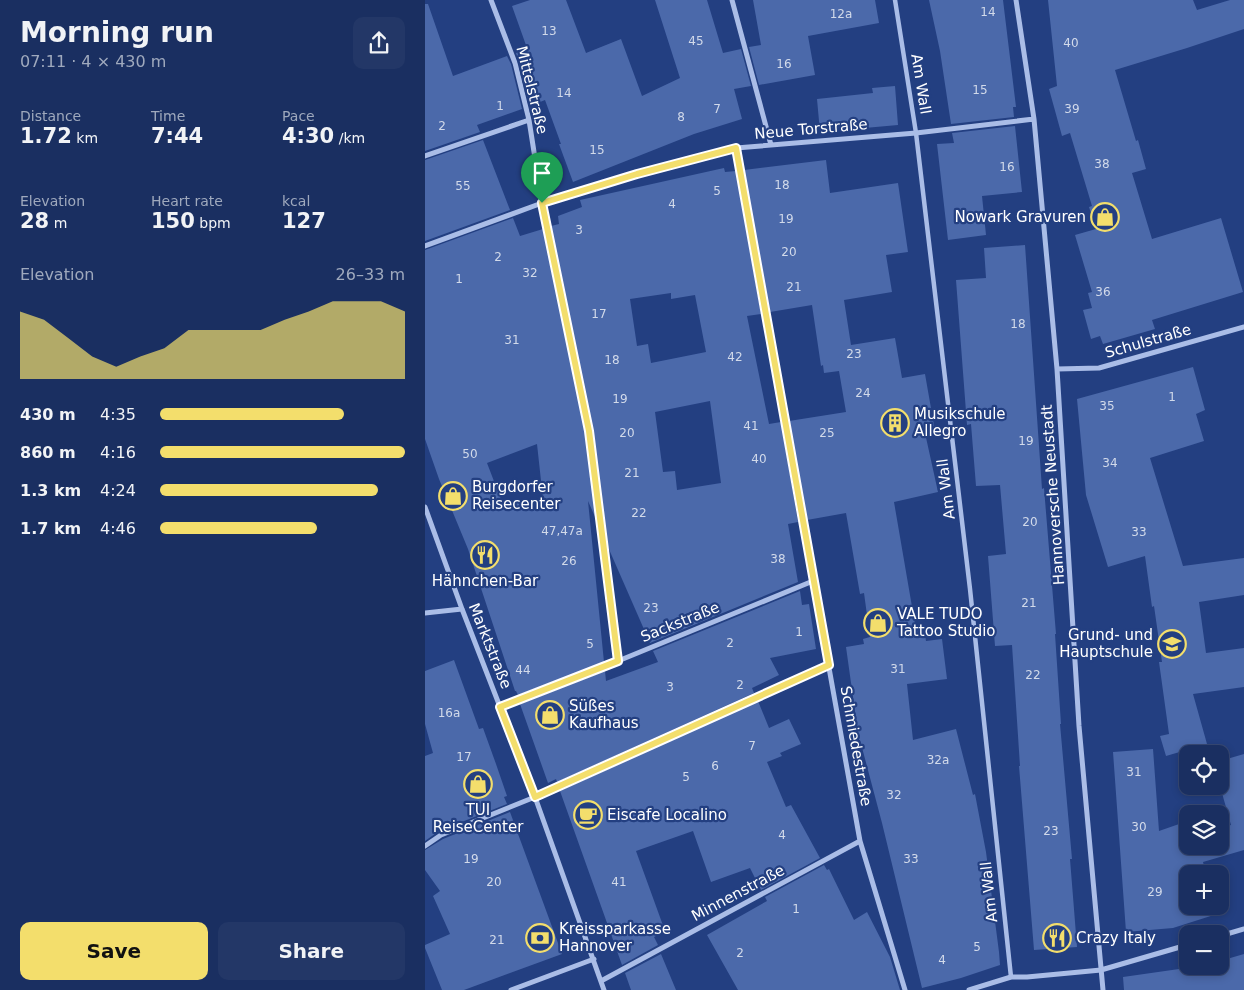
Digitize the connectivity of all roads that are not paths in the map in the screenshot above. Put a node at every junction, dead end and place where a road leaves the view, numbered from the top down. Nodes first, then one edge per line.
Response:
1 (491, 0) edge
2 (732, 0) edge
3 (895, 0) edge
4 (1016, 0) edge
5 (1034, 119) junction
6 (529, 120) junction
7 (916, 133) junction
8 (771, 145) junction
9 (736, 148) junction
10 (425, 156) edge
11 (542, 203) junction
12 (425, 246) edge
13 (1244, 327) edge
14 (1057, 368) junction
15 (425, 507) edge
16 (813, 581) junction
17 (461, 609) junction
18 (425, 613) edge
19 (618, 661) junction
20 (829, 665) junction
21 (500, 707) junction
22 (535, 797) junction
23 (860, 841) junction
24 (425, 846) edge
25 (1244, 929) edge
26 (1229, 933) edge
27 (1179, 947) edge
28 (594, 959) junction
29 (1101, 970) junction
30 (1011, 977) junction
31 (601, 981) junction
32 (511, 990) edge
33 (604, 990) edge
34 (905, 990) edge
35 (969, 990) edge
36 (1103, 990) edge

1 - 6 street, Mittelstraße
2 - 8 street
3 - 7 street, Am Wall
4 - 5 street, Hannoversche Neustadt
5 - 7 street, Neue Torstraße
5 - 14 street, Hannoversche Neustadt
6 - 10 street
6 - 11 street, Mittelstraße
7 - 8 street, Neue Torstraße
7 - 30 street, Am Wall
8 - 9 street, Neue Torstraße
9 - 11 street, Neue Torstraße
9 - 16 street, Schmiedestraße
11 - 12 street, Neue Torstraße
11 - 19 street, Mittelstraße
13 - 14 street, Schulstraße
14 - 29 street, Hannoversche Neustadt
15 - 17 street, Marktstraße
16 - 19 street, Sackstraße
16 - 20 street, Schmiedestraße
17 - 18 street
17 - 21 street, Marktstraße
19 - 21 street, Sackstraße
20 - 22 street
20 - 23 street, Schmiedestraße
21 - 22 street, Marktstraße
22 - 24 street
22 - 28 street, Marktstraße
23 - 31 street, Minnenstraße
23 - 34 street, Schmiedestraße
25 - 26 street
27 - 29 street
28 - 31 street, Marktstraße
28 - 32 street
29 - 30 street
29 - 36 street, Hannoversche Neustadt
30 - 35 street
31 - 33 street, Marktstraße

